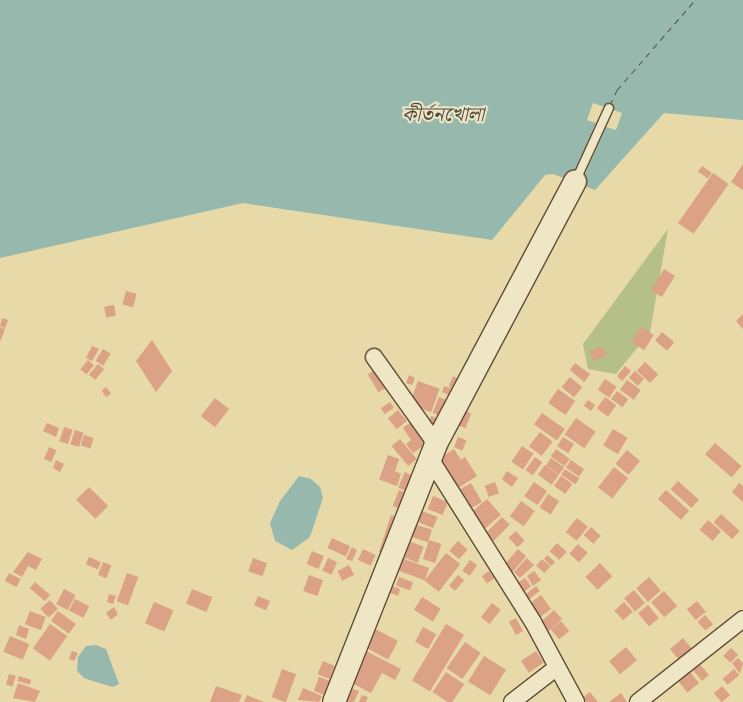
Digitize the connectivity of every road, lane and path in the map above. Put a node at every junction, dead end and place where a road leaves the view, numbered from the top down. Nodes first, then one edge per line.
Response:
1 (609, 108) dead end
2 (575, 181) joint
3 (374, 356) dead end
4 (434, 452) junction
5 (743, 619) edge
6 (556, 668) junction
7 (334, 702) edge
8 (512, 702) edge
9 (576, 702) edge
10 (638, 702) edge

1 - 2 lane
2 - 4 main road
3 - 4 street
4 - 6 street
4 - 7 main road
5 - 10 street
6 - 8 street
6 - 9 street

